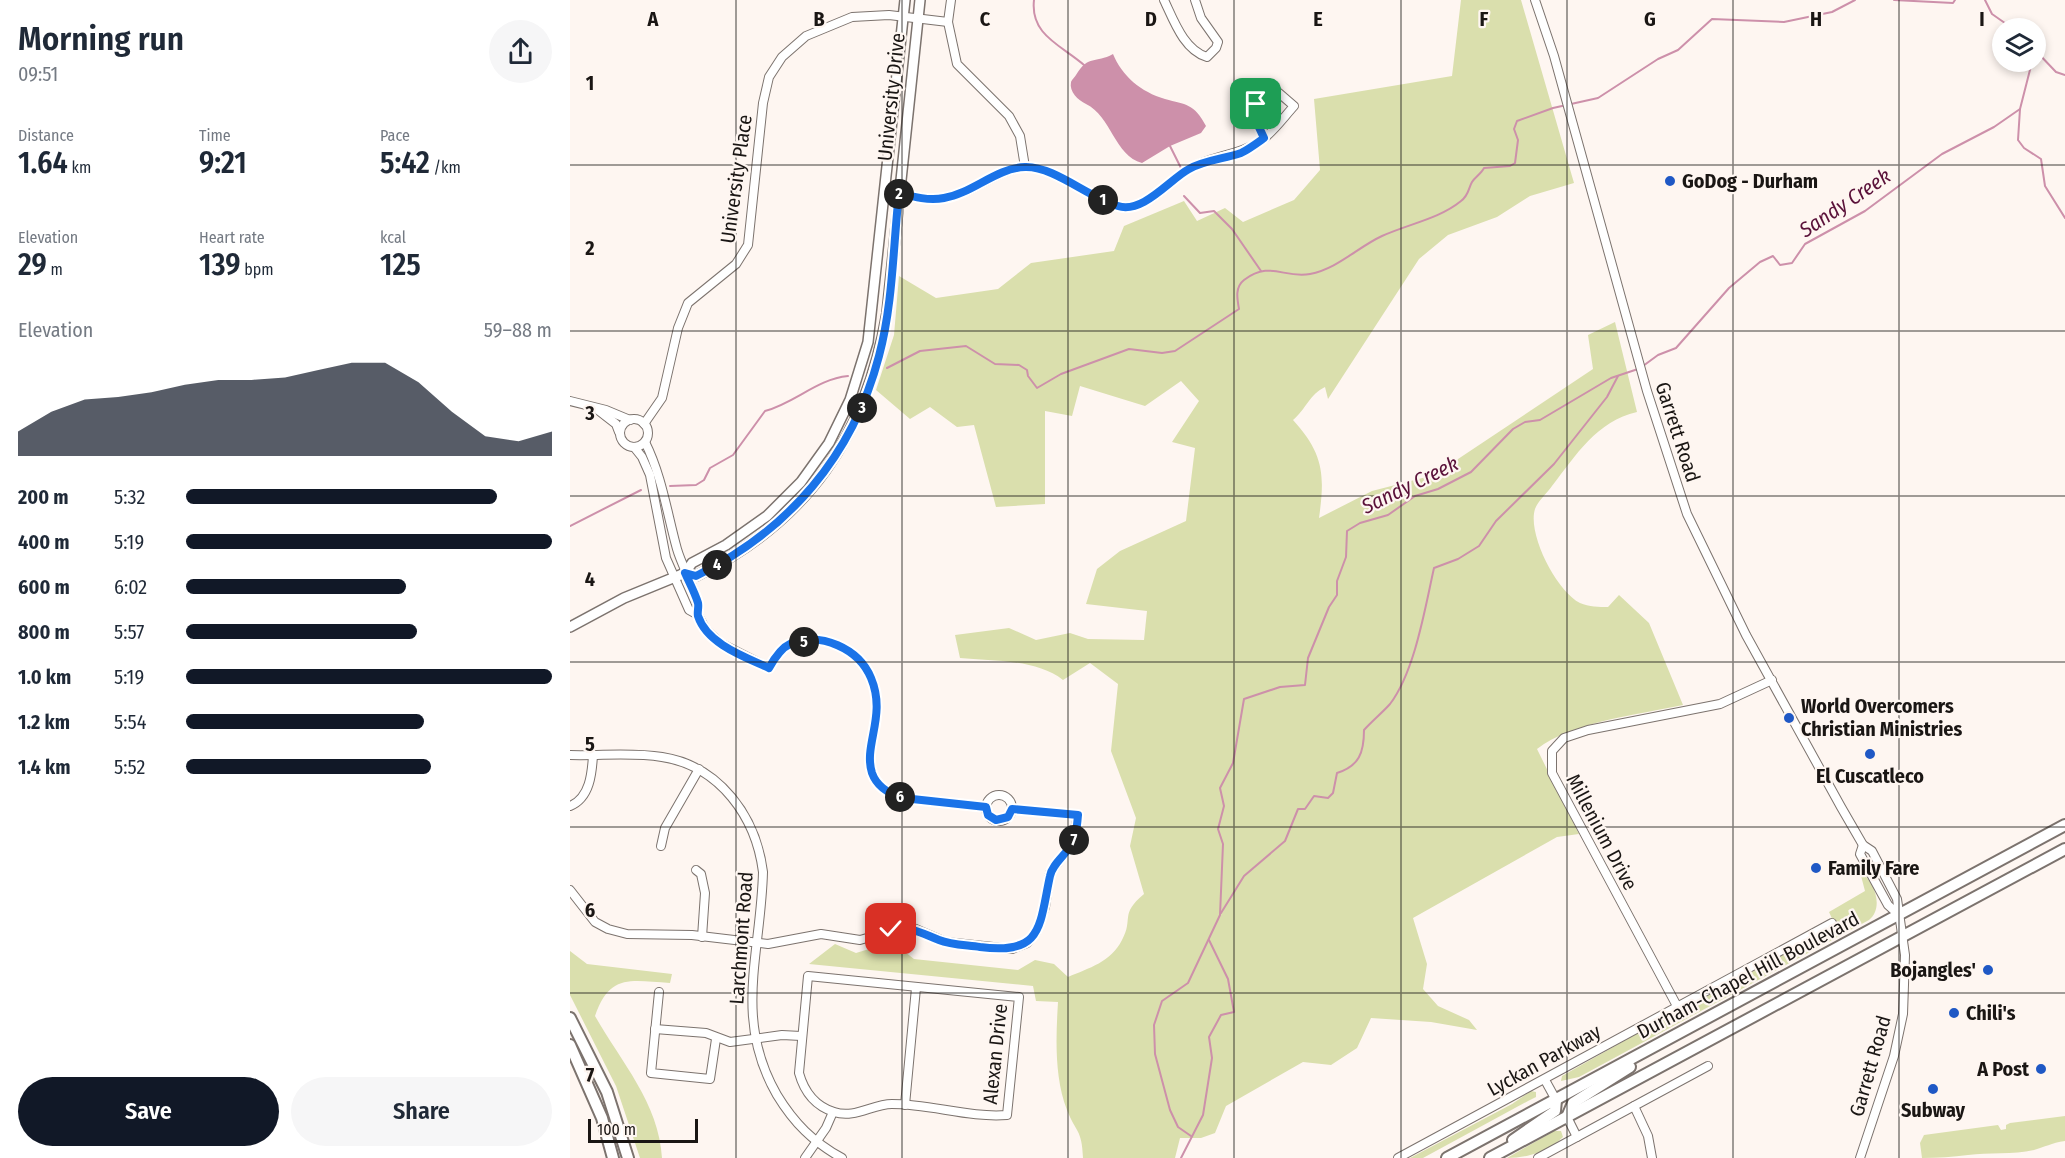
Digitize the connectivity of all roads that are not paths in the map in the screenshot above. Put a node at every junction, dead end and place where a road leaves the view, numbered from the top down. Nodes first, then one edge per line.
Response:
1 (905, 0) edge
2 (920, 0) edge
3 (951, 0) edge
4 (1164, 0) edge
5 (1195, 0) edge
6 (1535, 0) edge
7 (904, 17) junction
8 (918, 18) junction
9 (948, 22) junction
10 (1264, 138) junction
11 (1025, 167) junction
12 (899, 193) junction
13 (570, 401) edge
14 (592, 406) junction
15 (630, 420) junction
16 (644, 424) junction
17 (620, 432) junction
18 (645, 442) junction
19 (634, 447) junction
20 (685, 573) junction
21 (674, 577) junction
22 (698, 615) junction
23 (570, 627) edge
24 (1772, 680) junction
25 (570, 754) edge
26 (592, 755) junction
27 (699, 769) junction
28 (570, 806) edge
29 (986, 807) junction
30 (1012, 809) junction
31 (2065, 825) edge
32 (661, 846) dead end
33 (2065, 849) edge
34 (696, 870) dead end
35 (570, 890) edge
36 (1899, 914) junction
37 (1832, 923) dead end
38 (1903, 936) junction
39 (702, 937) junction
40 (758, 944) junction
41 (916, 988) junction
42 (659, 992) dead end
43 (1677, 1006) junction
44 (570, 1018) edge
45 (655, 1029) junction
46 (1677, 1034) junction
47 (801, 1036) junction
48 (716, 1039) junction
49 (754, 1040) junction
50 (570, 1045) edge
51 (1708, 1066) dead end
52 (1545, 1080) junction
53 (1556, 1100) junction
54 (905, 1105) junction
55 (1634, 1106) junction
56 (833, 1112) junction
57 (1567, 1117) junction
58 (1576, 1137) junction
59 (816, 1142) junction
60 (1861, 1157) edge
61 (613, 1158) edge
62 (628, 1158) edge
63 (805, 1158) edge
64 (842, 1158) edge
65 (1398, 1158) edge
66 (1447, 1158) edge
67 (1489, 1158) edge
68 (1538, 1158) edge
69 (1652, 1158) edge

1 - 7 main road, University Drive
2 - 8 main road, University Drive
3 - 9 street
4 - 5 street
6 - 24 street, Garrett Road
7 - 8 street, University Place
7 - 16 street, University Place
7 - 20 main road, University Drive
8 - 9 street, University Place
8 - 12 main road, University Drive
9 - 11 street
10 - 10 street
10 - 11 street
11 - 12 street
12 - 20 main road, University Drive
13 - 14 street
14 - 15 street
14 - 17 street
15 - 16 street
15 - 17 street
16 - 18 street
17 - 19 street
18 - 19 street
18 - 20 street
19 - 21 street
20 - 21 main road, University Drive
20 - 22 street
21 - 22 street
21 - 23 main road, University Drive
22 - 29 street
24 - 36 street, Garrett Road
24 - 43 street, Millenium Drive
25 - 26 street, Larchmont Road
26 - 27 street, Larchmont Road
26 - 28 street
27 - 32 street
27 - 40 street, Larchmont Road
29 - 30 street
29 - 30 street
30 - 40 street
31 - 36 highway, Durham-Chapel Hill Boulevard
33 - 38 highway, Durham-Chapel Hill Boulevard
34 - 39 street
35 - 39 street
36 - 38 street, Garrett Road
36 - 46 highway, Durham-Chapel Hill Boulevard
37 - 43 street, Lyckan Parkway
38 - 57 highway, Durham-Chapel Hill Boulevard
38 - 60 street, Garrett Road
39 - 40 street
40 - 49 street, Larchmont Road
41 - 47 street, Alexan Drive
41 - 54 street
41 - 54 street, Alexan Drive
42 - 45 street
43 - 52 street, Lyckan Parkway
44 - 62 highway
45 - 48 street
45 - 48 street
46 - 53 highway, Durham-Chapel Hill Boulevard
46 - 57 highway
47 - 49 street
47 - 56 street, Alexan Drive
48 - 49 street
49 - 59 street, Larchmont Road
50 - 61 highway
51 - 55 street
52 - 53 street
52 - 65 street, Lyckan Parkway
53 - 66 highway, Durham-Chapel Hill Boulevard
53 - 67 highway
54 - 56 street, Alexan Drive
55 - 58 street
55 - 69 street
56 - 59 street
57 - 58 street
57 - 67 highway, Durham-Chapel Hill Boulevard
58 - 68 street
59 - 63 street
59 - 64 street, Larchmont Road

